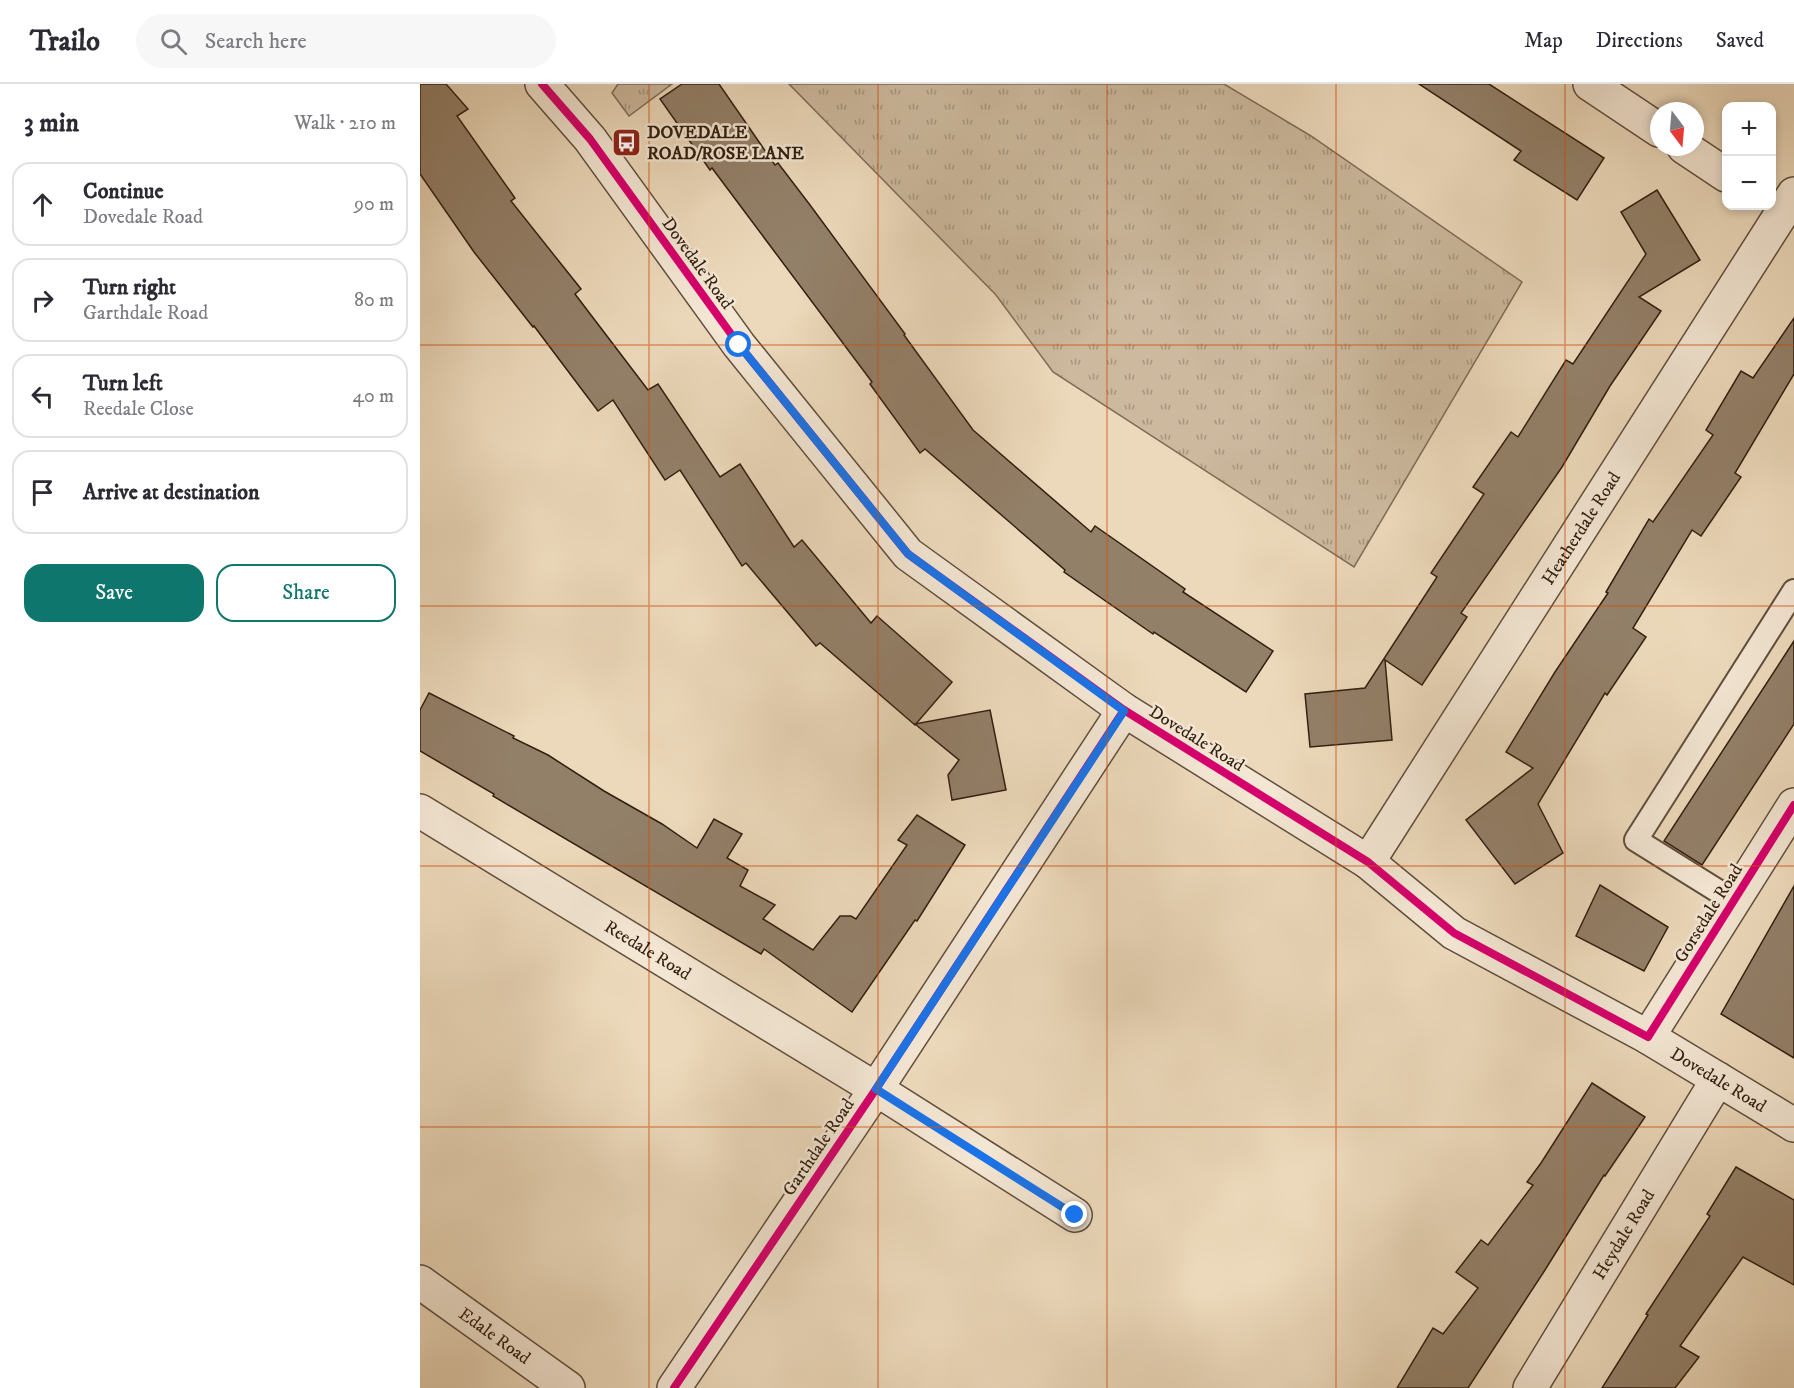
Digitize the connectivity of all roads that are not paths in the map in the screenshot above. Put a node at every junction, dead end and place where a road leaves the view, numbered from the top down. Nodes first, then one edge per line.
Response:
1 (542, 84) edge
2 (1590, 84) edge
3 (1650, 124) edge
4 (1698, 156) edge
5 (1722, 172) edge
6 (1783, 204) edge
7 (1794, 591) edge
8 (1124, 711) junction
9 (1794, 805) edge
10 (420, 811) edge
11 (1368, 862) junction
12 (1734, 901) junction
13 (1648, 1037) junction
14 (1718, 1080) junction
15 (876, 1089) junction
16 (1794, 1125) edge
17 (1075, 1215) dead end
18 (420, 1282) edge
19 (568, 1388) edge
20 (674, 1388) edge
21 (1530, 1388) edge

1 - 8 street, Dovedale Road
2 - 3 street
4 - 5 street
6 - 11 street, Heatherdale Road
7 - 12 lane
8 - 11 street, Dovedale Road
8 - 15 street, Garthdale Road
9 - 12 street, Gorsedale Road
10 - 15 street, Reedale Road
11 - 13 street, Dovedale Road
12 - 13 street, Gorsedale Road
13 - 14 street, Dovedale Road
14 - 16 street, Dovedale Road
14 - 21 street, Heydale Road
15 - 17 street, Reedale Road
15 - 20 street, Garthdale Road
18 - 19 street, Edale Road

